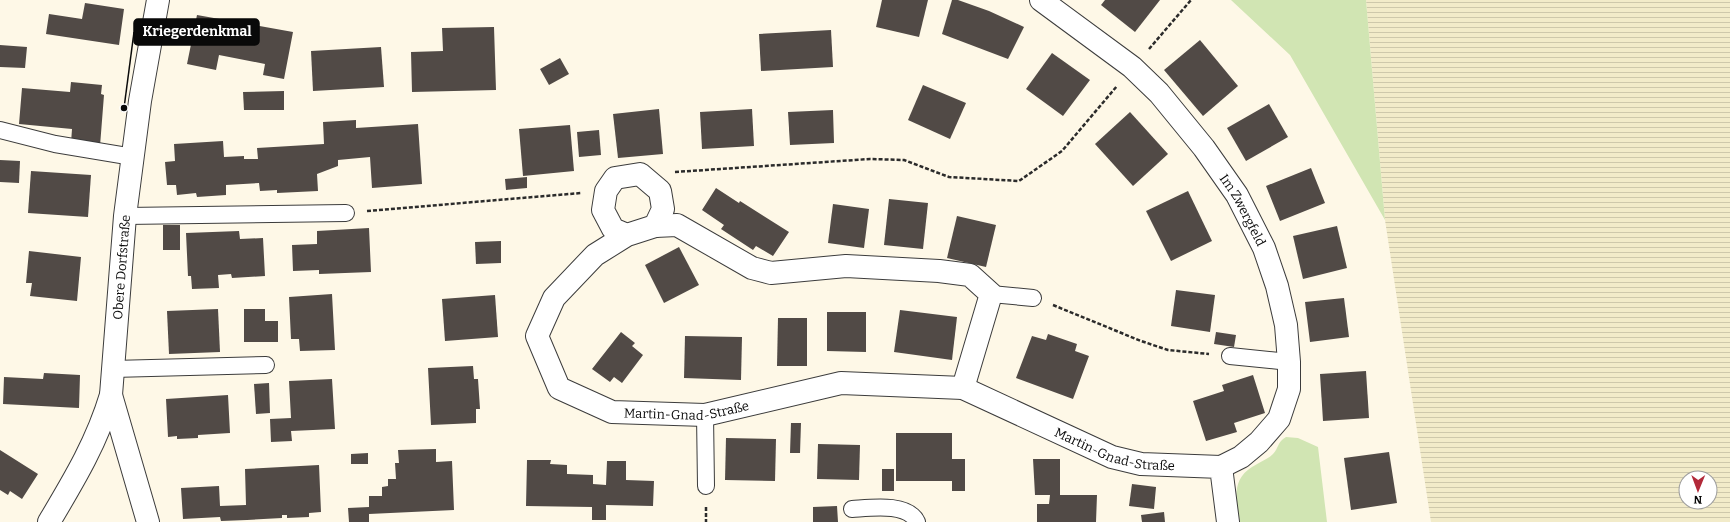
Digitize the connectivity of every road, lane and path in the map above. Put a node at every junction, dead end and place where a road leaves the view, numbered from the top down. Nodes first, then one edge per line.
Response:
1 (158, 0) edge
2 (1041, 0) edge
3 (1191, 0) edge
4 (1132, 67) junction
5 (0, 130) edge
6 (133, 157) junction
7 (640, 174) junction
8 (606, 191) junction
9 (346, 213) joint
10 (126, 216) junction
11 (655, 226) junction
12 (627, 235) junction
13 (991, 294) junction
14 (1033, 298) joint
15 (1230, 356) joint
16 (1289, 362) junction
17 (266, 365) dead end
18 (113, 369) junction
19 (963, 388) junction
20 (111, 395) junction
21 (704, 415) junction
22 (1221, 467) junction
23 (706, 486) dead end
24 (852, 509) dead end
25 (49, 522) edge
26 (148, 522) edge
27 (917, 522) edge
28 (1228, 522) edge

1 - 6 street, Obere Dorfstraße
2 - 4 street, Im Zwergfeld
3 - 4 path
4 - 7 path
4 - 16 street, Im Zwergfeld
5 - 6 lane
6 - 10 street, Obere Dorfstraße
7 - 8 street
7 - 11 street
8 - 9 path
8 - 12 street
9 - 10 lane
10 - 18 street, Obere Dorfstraße
11 - 12 street, Martin-Gnad-Straße
11 - 13 street, Martin-Gnad-Straße
12 - 21 street, Martin-Gnad-Straße
13 - 14 lane
13 - 19 street
14 - 15 path
15 - 16 lane
16 - 22 street, Im Zwergfeld
17 - 18 lane
18 - 20 street, Obere Dorfstraße
19 - 21 street, Martin-Gnad-Straße
19 - 22 street, Martin-Gnad-Straße
20 - 25 street, Obere Dorfstraße
20 - 26 street
21 - 23 lane
22 - 28 street
24 - 27 lane

